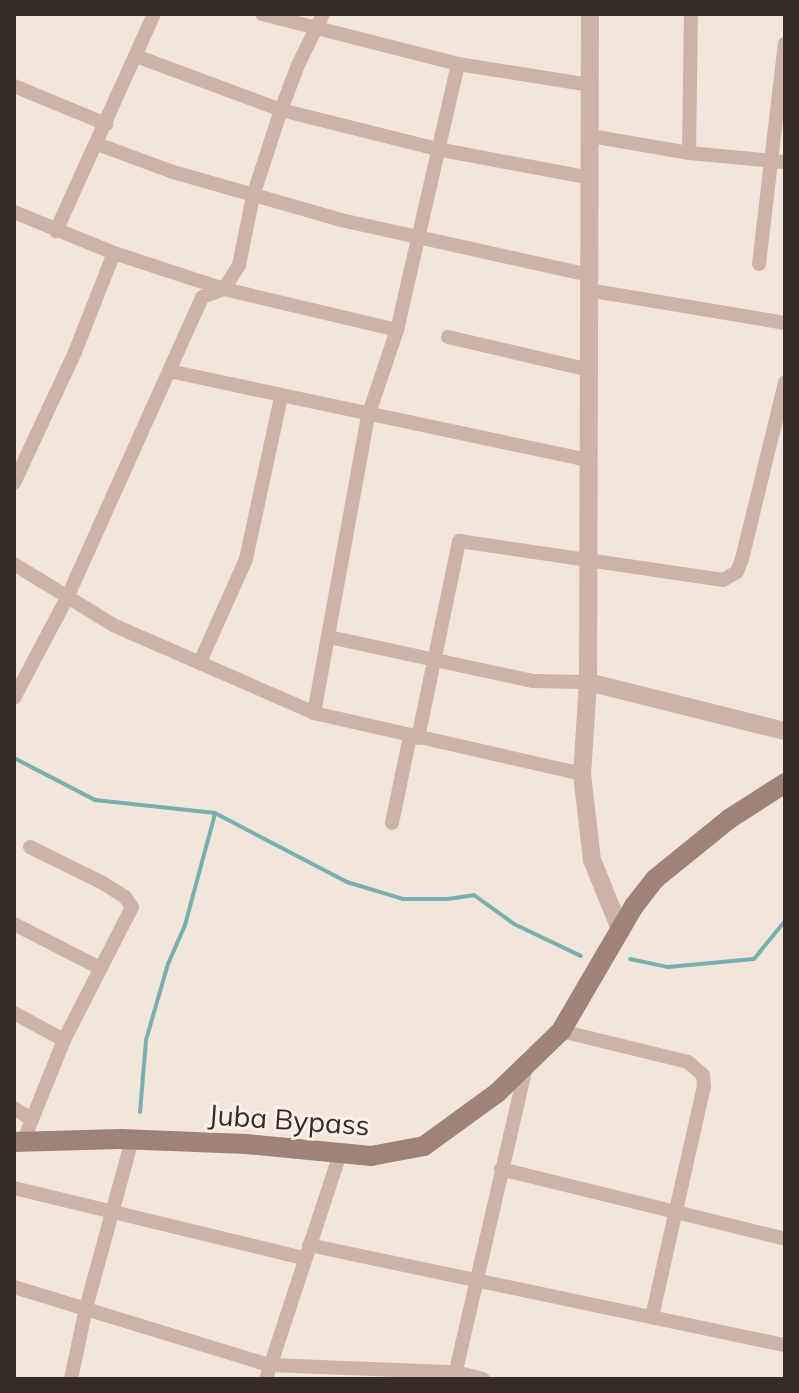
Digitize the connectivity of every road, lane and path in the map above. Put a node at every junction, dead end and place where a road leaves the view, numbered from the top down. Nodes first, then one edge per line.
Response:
1 (262, 14) edge
2 (323, 14) edge
3 (590, 14) edge
4 (691, 14) edge
5 (150, 15) edge
6 (317, 30) junction
7 (785, 44) edge
8 (136, 56) junction
9 (458, 64) junction
10 (590, 85) junction
11 (14, 86) edge
12 (281, 110) junction
13 (106, 124) junction
14 (591, 136) junction
15 (97, 144) junction
16 (437, 149) junction
17 (689, 153) junction
18 (779, 162) edge
19 (590, 178) junction
20 (253, 196) junction
21 (14, 212) edge
22 (56, 231) junction
23 (416, 239) junction
24 (114, 253) junction
25 (759, 264) dead end
26 (589, 283) junction
27 (219, 287) junction
28 (785, 323) edge
29 (397, 330) junction
30 (448, 337) dead end
31 (590, 370) junction
32 (169, 371) junction
33 (785, 382) edge
34 (281, 397) junction
35 (368, 416) junction
36 (589, 460) junction
37 (14, 483) edge
38 (587, 563) junction
39 (14, 564) edge
40 (67, 598) junction
41 (329, 637) junction
42 (435, 659) junction
43 (200, 662) junction
44 (588, 682) junction
45 (14, 698) edge
46 (314, 713) junction
47 (785, 731) edge
48 (414, 737) junction
49 (582, 774) junction
50 (785, 783) edge
51 (392, 823) dead end
52 (30, 847) dead end
53 (14, 924) edge
54 (620, 929) junction
55 (100, 968) junction
56 (14, 1013) edge
57 (561, 1031) junction
58 (64, 1040) junction
59 (528, 1061) junction
60 (14, 1108) edge
61 (31, 1119) junction
62 (132, 1140) junction
63 (19, 1142) edge
64 (340, 1154) junction
65 (501, 1169) junction
66 (14, 1188) edge
67 (112, 1211) junction
68 (673, 1211) junction
69 (785, 1239) edge
70 (307, 1251) junction
71 (478, 1281) junction
72 (14, 1287) edge
73 (86, 1308) junction
74 (652, 1317) junction
75 (785, 1345) edge
76 (268, 1372) edge
77 (454, 1376) edge
78 (71, 1379) edge
79 (483, 1379) edge

1 - 6 street
2 - 6 street
3 - 10 street
4 - 17 street
5 - 8 street
6 - 9 street
6 - 12 street
7 - 18 street
8 - 12 street
8 - 13 street
9 - 10 street
9 - 16 street
10 - 14 street
11 - 13 street
12 - 16 street
12 - 20 street
13 - 15 street
14 - 17 street
14 - 19 street
15 - 20 street
15 - 22 street
16 - 19 street
16 - 23 street
17 - 18 street
18 - 25 street
19 - 26 street
20 - 23 street
20 - 27 street
21 - 22 street
22 - 24 street
23 - 26 street
23 - 29 street
24 - 27 street
24 - 37 street
26 - 28 street
26 - 31 street
27 - 29 street
27 - 32 street
27 - 40 street
29 - 35 street
30 - 31 street
31 - 36 street
32 - 34 street
32 - 40 street
33 - 38 street
34 - 35 street
34 - 43 street
35 - 36 street
35 - 41 street
36 - 38 street
38 - 42 street
38 - 44 street
39 - 40 street
40 - 43 street
40 - 45 street
41 - 42 street
41 - 46 street
42 - 44 street
42 - 48 street
43 - 46 street
44 - 47 street
44 - 49 street
46 - 48 street
48 - 49 street
48 - 51 street
49 - 54 street
50 - 54 main road, Juba Bypass
52 - 55 street
53 - 55 street
54 - 57 main road, Juba Bypass
55 - 58 street
56 - 58 street
57 - 59 main road, Juba Bypass
57 - 68 street
58 - 61 street
59 - 64 main road, Juba Bypass
59 - 65 street
60 - 61 street
61 - 63 street
62 - 63 main road, Juba Bypass
62 - 64 main road, Juba Bypass
62 - 67 street
64 - 70 street
65 - 68 street
65 - 71 street
66 - 67 street
67 - 70 street
67 - 73 street
68 - 69 street
68 - 74 street
70 - 71 street
70 - 76 street
71 - 74 street
71 - 77 street
72 - 73 street
73 - 76 street
73 - 78 street
74 - 75 street
76 - 77 street
77 - 79 street

